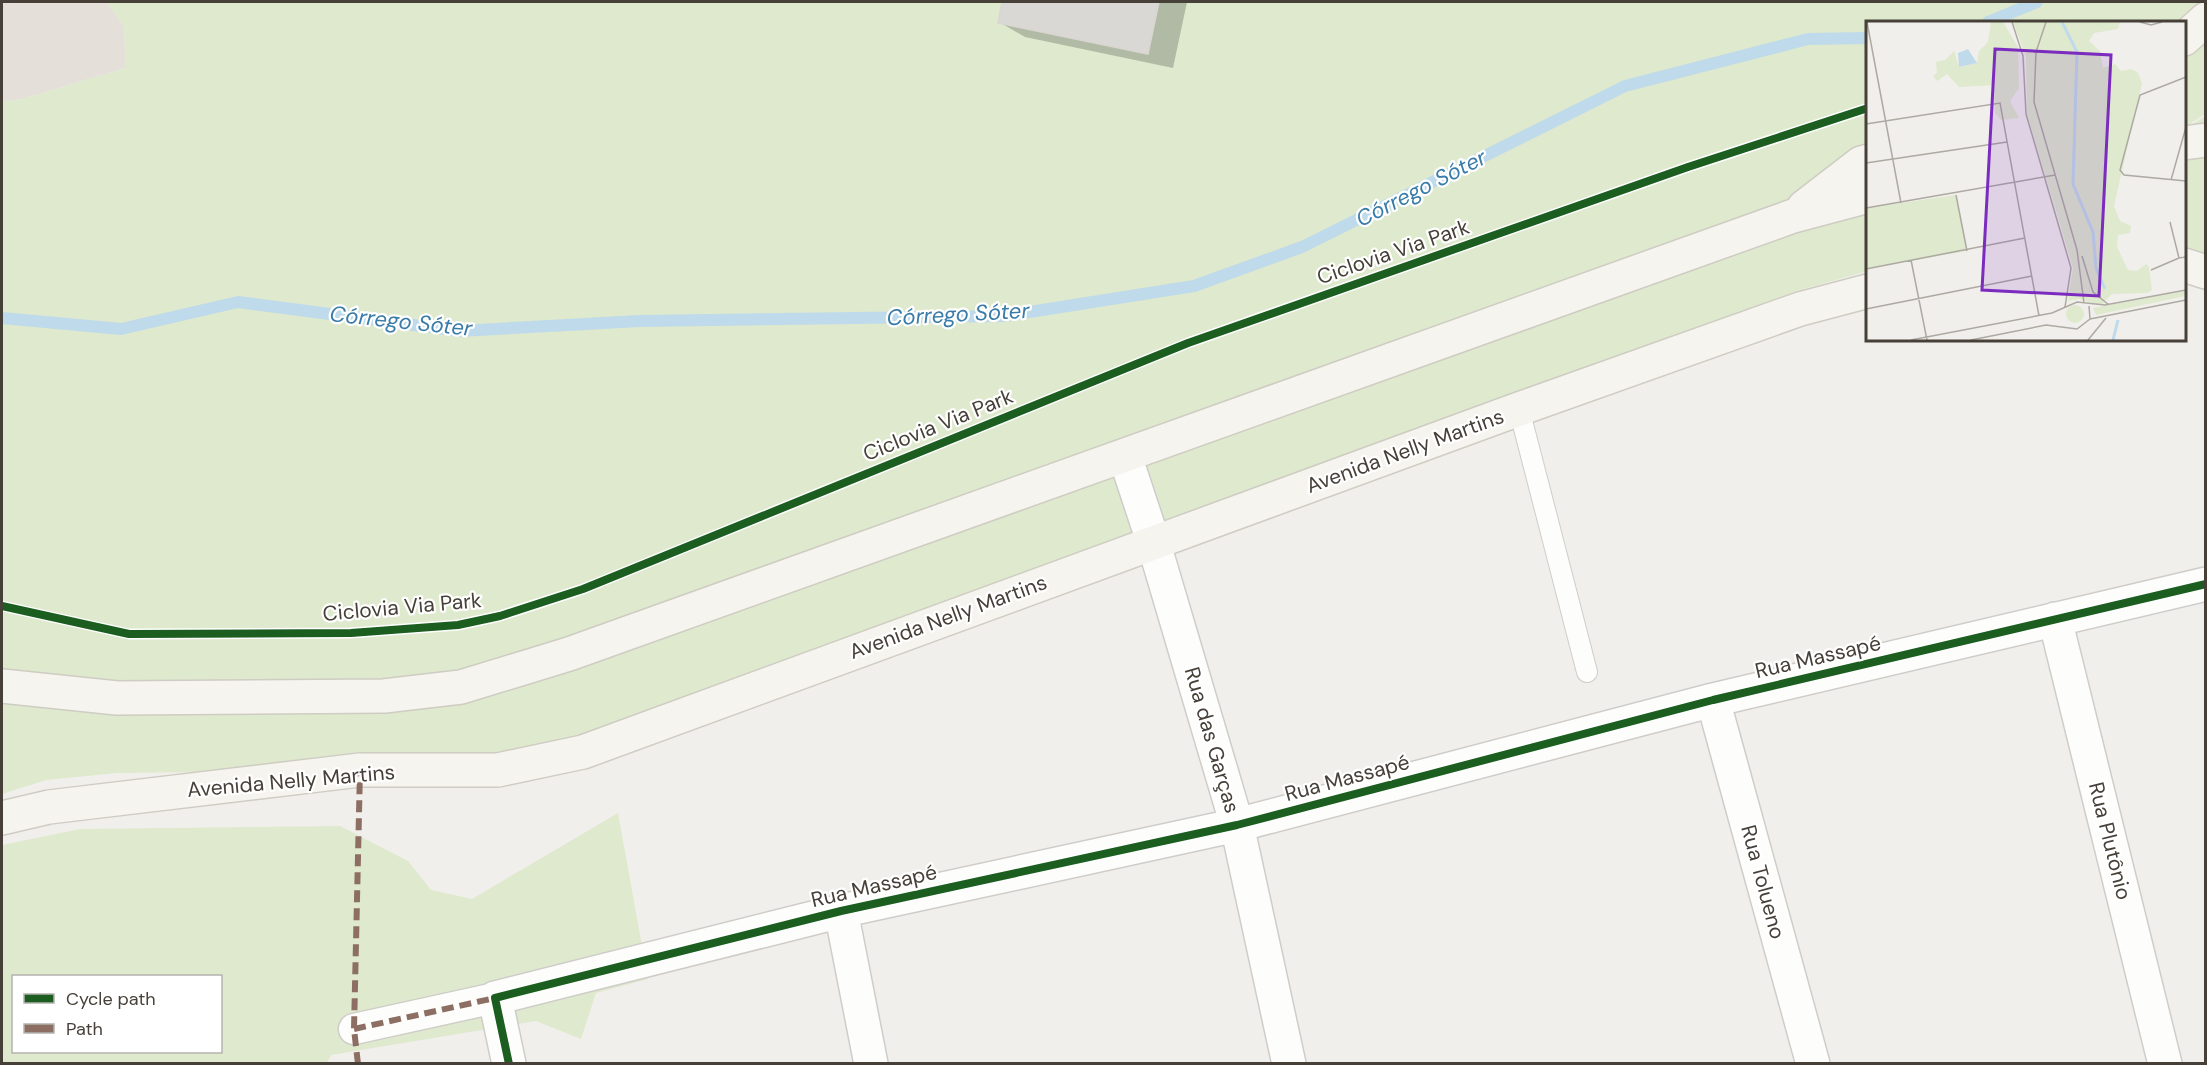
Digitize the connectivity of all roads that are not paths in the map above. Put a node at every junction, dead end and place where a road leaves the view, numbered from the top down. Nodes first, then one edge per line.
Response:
1 (2205, 20) edge
2 (2186, 37) edge
3 (2205, 140) edge
4 (2186, 142) edge
5 (1866, 162) edge
6 (1866, 197) edge
7 (1793, 216) junction
8 (2186, 266) edge
9 (2205, 272) edge
10 (1866, 292) edge
11 (1519, 410) junction
12 (1125, 456) junction
13 (1153, 541) junction
14 (2205, 584) edge
15 (2055, 619) junction
16 (1587, 672) dead end
17 (2, 686) edge
18 (1713, 700) junction
19 (2, 818) edge
20 (1237, 825) junction
21 (841, 911) junction
22 (495, 998) junction
23 (354, 1029) dead end
24 (508, 1064) edge
25 (871, 1064) edge
26 (1289, 1064) edge
27 (1813, 1064) edge
28 (2165, 1064) edge

1 - 2 main road
3 - 4 main road
5 - 7 main road
6 - 7 main road
7 - 12 main road
8 - 9 main road
10 - 11 main road, Avenida Nelly Martins
11 - 13 main road, Avenida Nelly Martins
11 - 16 lane
12 - 13 street, Rua das Garças
12 - 17 main road
13 - 19 main road, Avenida Nelly Martins
13 - 20 street, Rua das Garças
14 - 15 street, Rua Massapé
15 - 18 street, Rua Massapé
15 - 28 street, Rua Plutônio
18 - 20 street, Rua Massapé
18 - 27 street, Rua Tolueno
20 - 21 street, Rua Massapé
20 - 26 street, Rua das Garças
21 - 22 street, Rua Massapé
21 - 25 street
22 - 23 street
22 - 24 street

